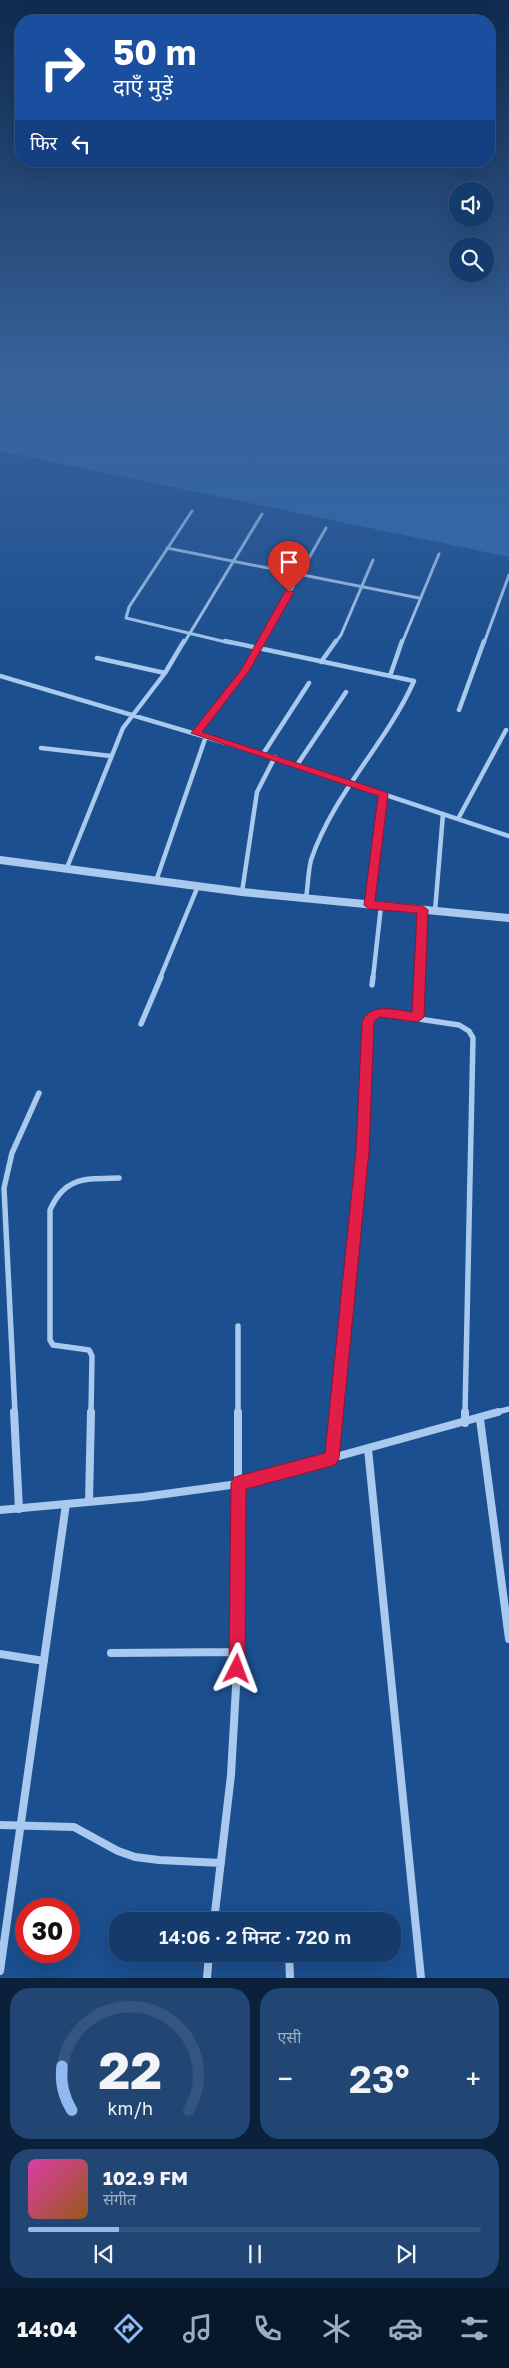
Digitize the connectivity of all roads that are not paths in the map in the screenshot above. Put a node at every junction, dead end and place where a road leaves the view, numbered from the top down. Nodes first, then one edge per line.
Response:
1 (192, 511) dead end
2 (262, 514) dead end
3 (326, 528) dead end
4 (168, 548) junction
5 (439, 554) dead end
6 (373, 560) dead end
7 (234, 561) junction
8 (300, 574) junction
9 (509, 575) edge
10 (362, 586) junction
11 (419, 598) junction
12 (190, 634) junction
13 (258, 649) junction
14 (97, 658) dead end
15 (321, 662) junction
16 (165, 674) junction
17 (0, 676) edge
18 (390, 676) junction
19 (309, 682) dead end
20 (346, 692) dead end
21 (459, 710) dead end
22 (132, 715) junction
23 (506, 730) dead end
24 (196, 733) junction
25 (206, 736) junction
26 (41, 748) dead end
27 (263, 754) junction
28 (111, 756) junction
29 (275, 758) junction
30 (297, 765) junction
31 (352, 785) junction
32 (383, 794) junction
33 (442, 814) junction
34 (458, 819) junction
35 (509, 836) edge
36 (0, 860) edge
37 (66, 870) junction
38 (156, 881) junction
39 (198, 886) junction
40 (242, 892) junction
41 (306, 898) junction
42 (369, 905) junction
43 (381, 906) junction
44 (423, 910) junction
45 (435, 911) junction
46 (509, 918) edge
47 (372, 985) dead end
48 (418, 1017) junction
49 (142, 1024) dead end
50 (39, 1092) dead end
51 (119, 1178) dead end
52 (238, 1326) dead end
53 (509, 1409) edge
54 (480, 1419) junction
55 (465, 1423) junction
56 (368, 1449) junction
57 (332, 1458) junction
58 (238, 1484) junction
59 (89, 1502) junction
60 (66, 1504) junction
61 (19, 1509) junction
62 (0, 1510) edge
63 (509, 1639) edge
64 (238, 1652) junction
65 (111, 1653) dead end
66 (0, 1654) edge
67 (44, 1661) junction
68 (0, 1826) edge
69 (20, 1827) junction
70 (221, 1863) junction
71 (215, 1912) edge
72 (208, 1962) edge
73 (289, 1962) edge
74 (0, 1971) edge
75 (207, 1978) edge
76 (290, 1978) edge
77 (421, 1978) edge

1 - 4 street
2 - 7 street
3 - 8 street
4 - 7 street
4 - 12 street
5 - 11 street
6 - 10 street
7 - 8 street
7 - 12 street
8 - 10 street
8 - 13 street
9 - 21 street
10 - 11 street
10 - 15 street
11 - 18 street
12 - 13 street
12 - 16 street
13 - 15 street
13 - 24 street
14 - 16 street
15 - 18 street
16 - 22 street
17 - 22 street
18 - 31 street
19 - 27 street
20 - 30 street
22 - 24 street
22 - 28 street
23 - 34 street
24 - 25 street
25 - 27 street
25 - 38 street
26 - 28 street
27 - 29 street
28 - 37 street
29 - 30 street
29 - 40 street
30 - 31 street
31 - 32 street
31 - 41 street
32 - 33 street
32 - 42 street
33 - 34 street
33 - 45 street
34 - 35 street
36 - 37 street
37 - 38 street
38 - 39 street
39 - 40 street
39 - 49 street
40 - 41 street
41 - 42 street
42 - 43 street
43 - 44 street
43 - 47 street
44 - 45 street
44 - 48 street
45 - 46 street
48 - 55 street
48 - 57 street
50 - 61 street
51 - 59 street
52 - 58 street
53 - 54 street
54 - 55 street
54 - 63 street
55 - 56 street
56 - 57 street
56 - 77 street
57 - 58 street
58 - 59 street
58 - 64 street
59 - 60 street
60 - 61 street
60 - 67 street
61 - 62 street
64 - 65 street
64 - 70 street
66 - 67 street
67 - 69 street
68 - 69 street
69 - 70 street
69 - 74 street
70 - 71 street
72 - 75 street
73 - 76 street

